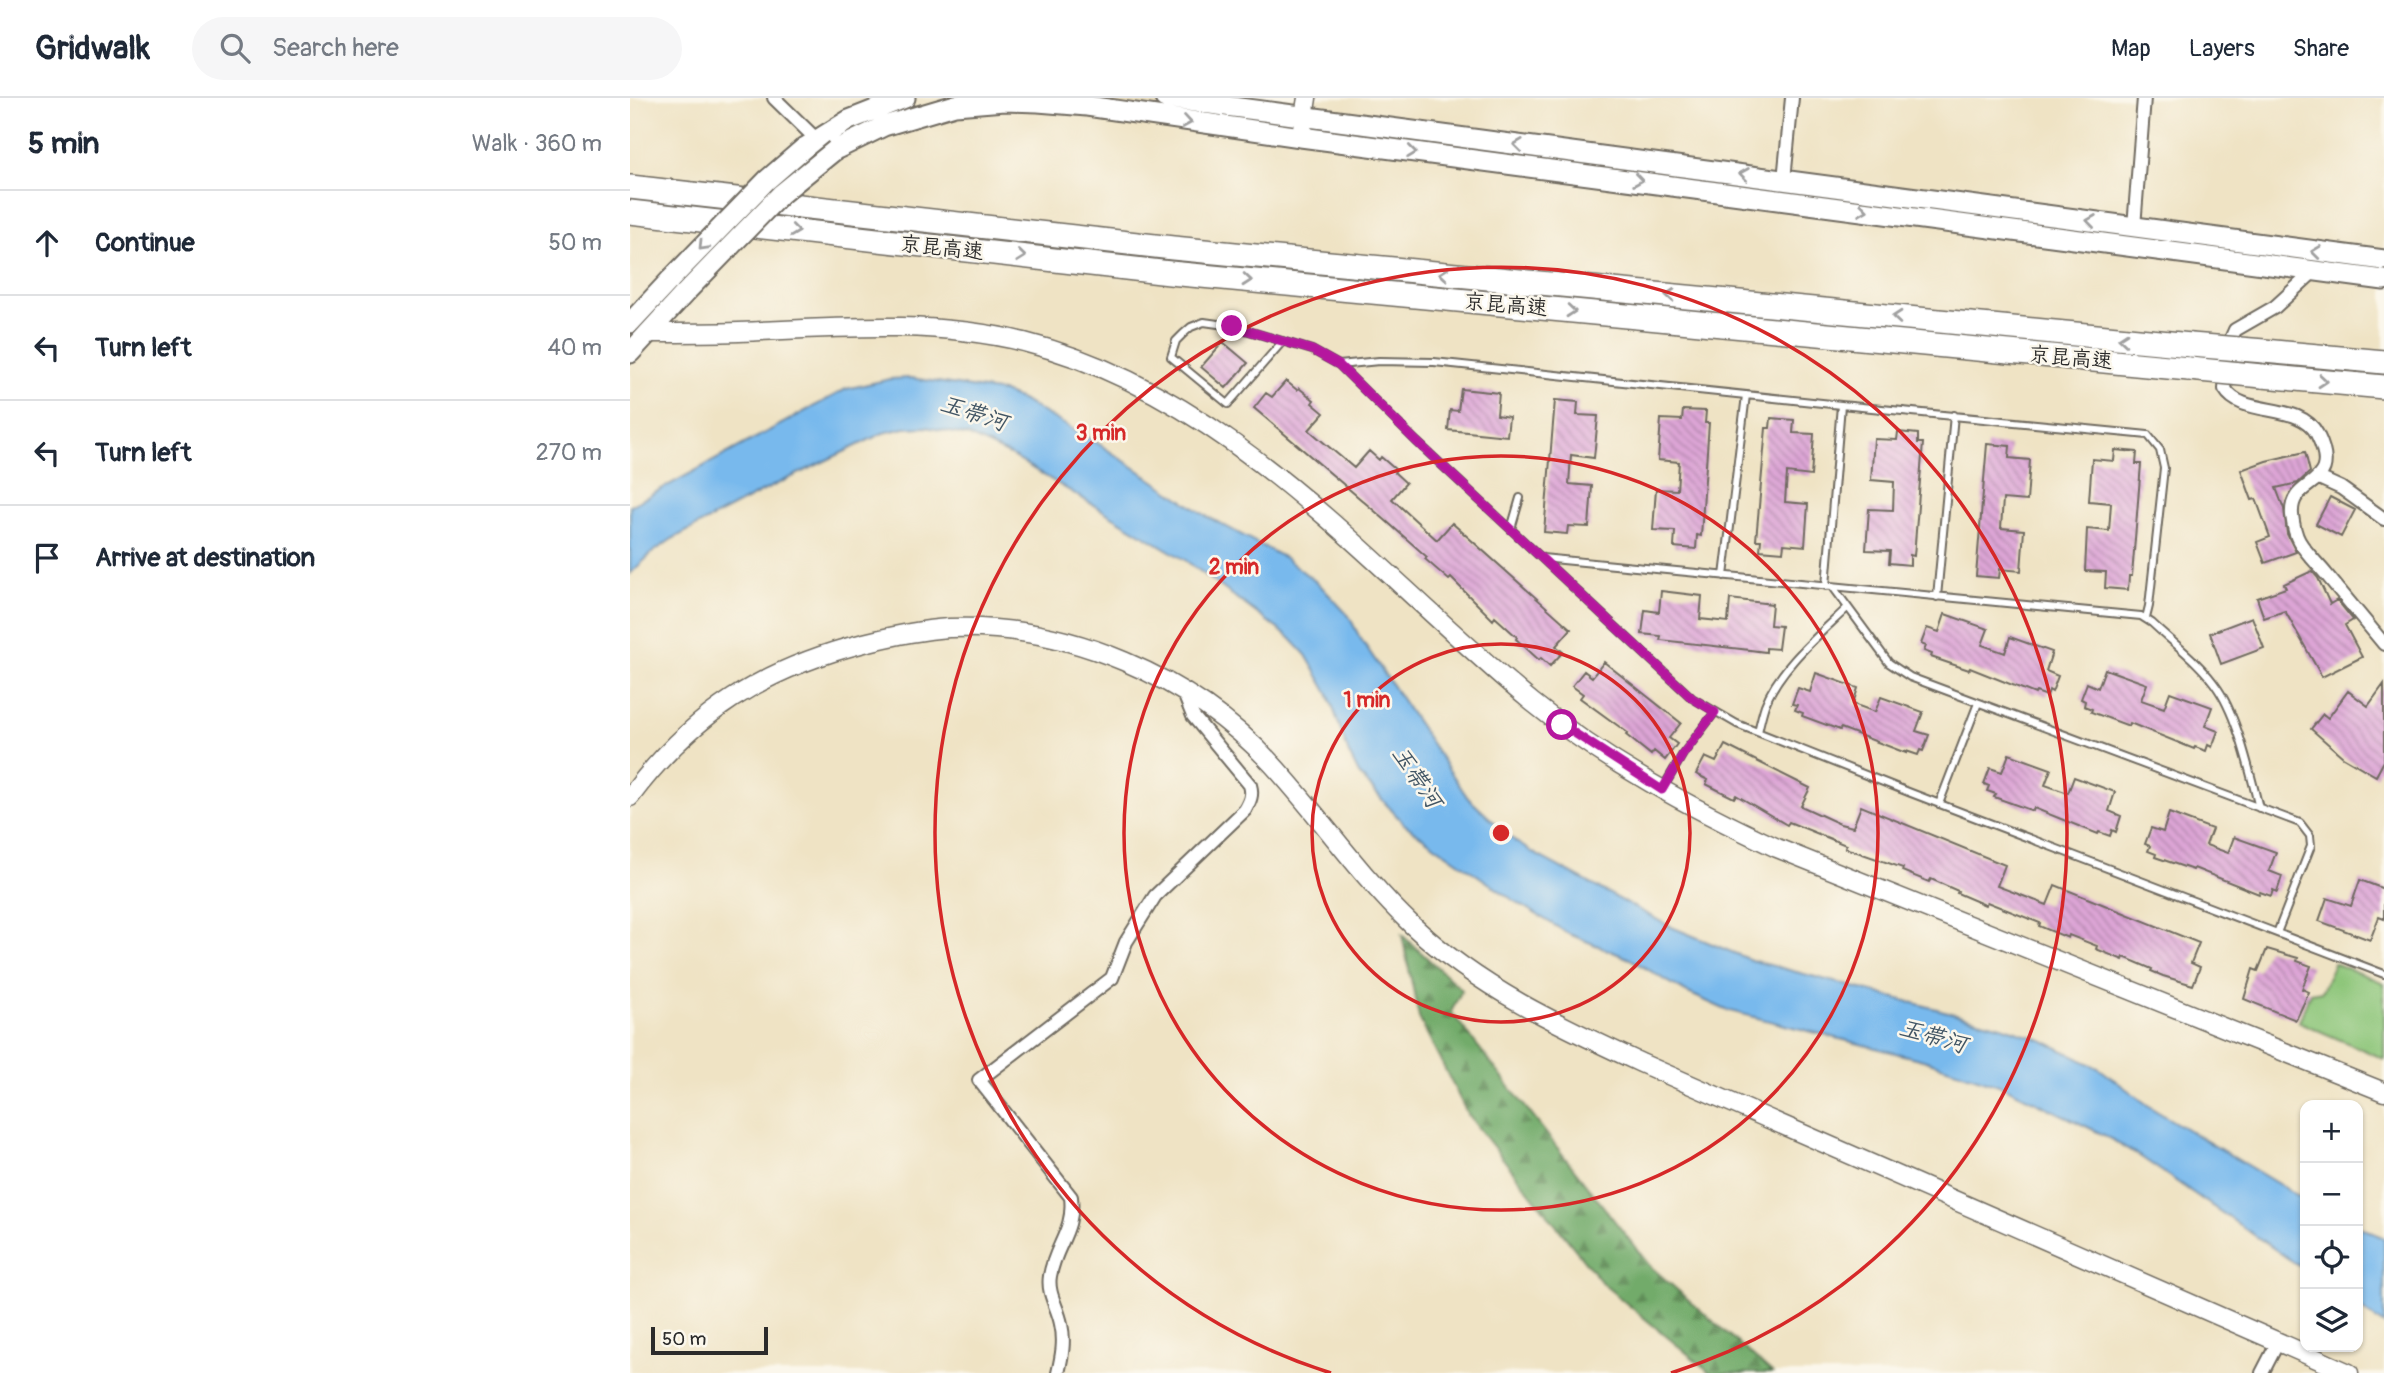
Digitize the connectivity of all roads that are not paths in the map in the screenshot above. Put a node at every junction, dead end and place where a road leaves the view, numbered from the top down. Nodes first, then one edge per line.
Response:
1 (774, 98) edge
2 (905, 98) edge
3 (1165, 98) edge
4 (1792, 98) edge
5 (2144, 98) edge
6 (1304, 118) edge
7 (810, 143) junction
8 (1784, 180) junction
9 (630, 187) edge
10 (630, 212) edge
11 (2134, 227) junction
12 (2384, 260) edge
13 (2313, 272) junction
14 (2384, 281) edge
15 (679, 285) junction
16 (631, 321) edge
17 (648, 333) junction
18 (1283, 341) junction
19 (630, 353) edge
20 (2384, 362) edge
21 (1339, 365) junction
22 (2384, 387) edge
23 (1746, 395) junction
24 (1841, 405) junction
25 (1954, 415) junction
26 (2319, 478) junction
27 (1520, 498) dead end
28 (2384, 519) edge
29 (1511, 529) junction
30 (1542, 558) junction
31 (1724, 576) junction
32 (1829, 587) junction
33 (1937, 597) junction
34 (1847, 608) junction
35 (2146, 618) junction
36 (2384, 644) edge
37 (1183, 690) junction
38 (1978, 703) junction
39 (1715, 712) junction
40 (1758, 732) junction
41 (1662, 790) junction
42 (630, 797) edge
43 (1939, 804) junction
44 (2259, 808) junction
45 (2277, 933) junction
46 (2384, 974) edge
47 (2384, 1092) edge
48 (2278, 1342) junction
49 (1058, 1373) edge
50 (2262, 1373) edge
51 (2349, 1373) edge

1 - 7 street
2 - 7 main road
3 - 6 main road
4 - 8 street
5 - 11 street
8 -> 6 main road
6 -> 13 main road
15 -> 6 main road, bridge
7 -> 15 main road, bridge
11 -> 8 main road
20 -> 9 highway, 京昆高速, bridge
10 -> 22 highway, 京昆高速, bridge
12 -> 11 main road
13 - 14 main road
13 - 26 street
15 - 16 main road
15 - 17 main road
17 - 19 main road
17 - 41 street
18 - 18 lane
18 - 21 lane
21 - 23 lane
21 - 29 lane
23 - 24 lane
23 - 31 lane
24 - 25 lane
24 - 32 lane
25 - 33 lane
25 - 35 lane
26 - 28 street
26 - 36 street
27 - 29 lane
29 - 30 lane
30 - 31 lane
30 - 39 lane
31 - 32 lane
32 - 33 lane
32 - 34 lane
33 - 35 lane
34 - 38 lane
34 - 40 lane
35 - 44 lane
37 - 42 street
37 - 48 street
37 - 49 street
38 - 43 lane
38 - 44 lane
39 - 40 lane
39 - 41 lane
40 - 43 lane
41 - 47 street
43 - 45 lane
44 - 45 lane
45 - 46 lane
48 - 50 street
48 - 51 street

